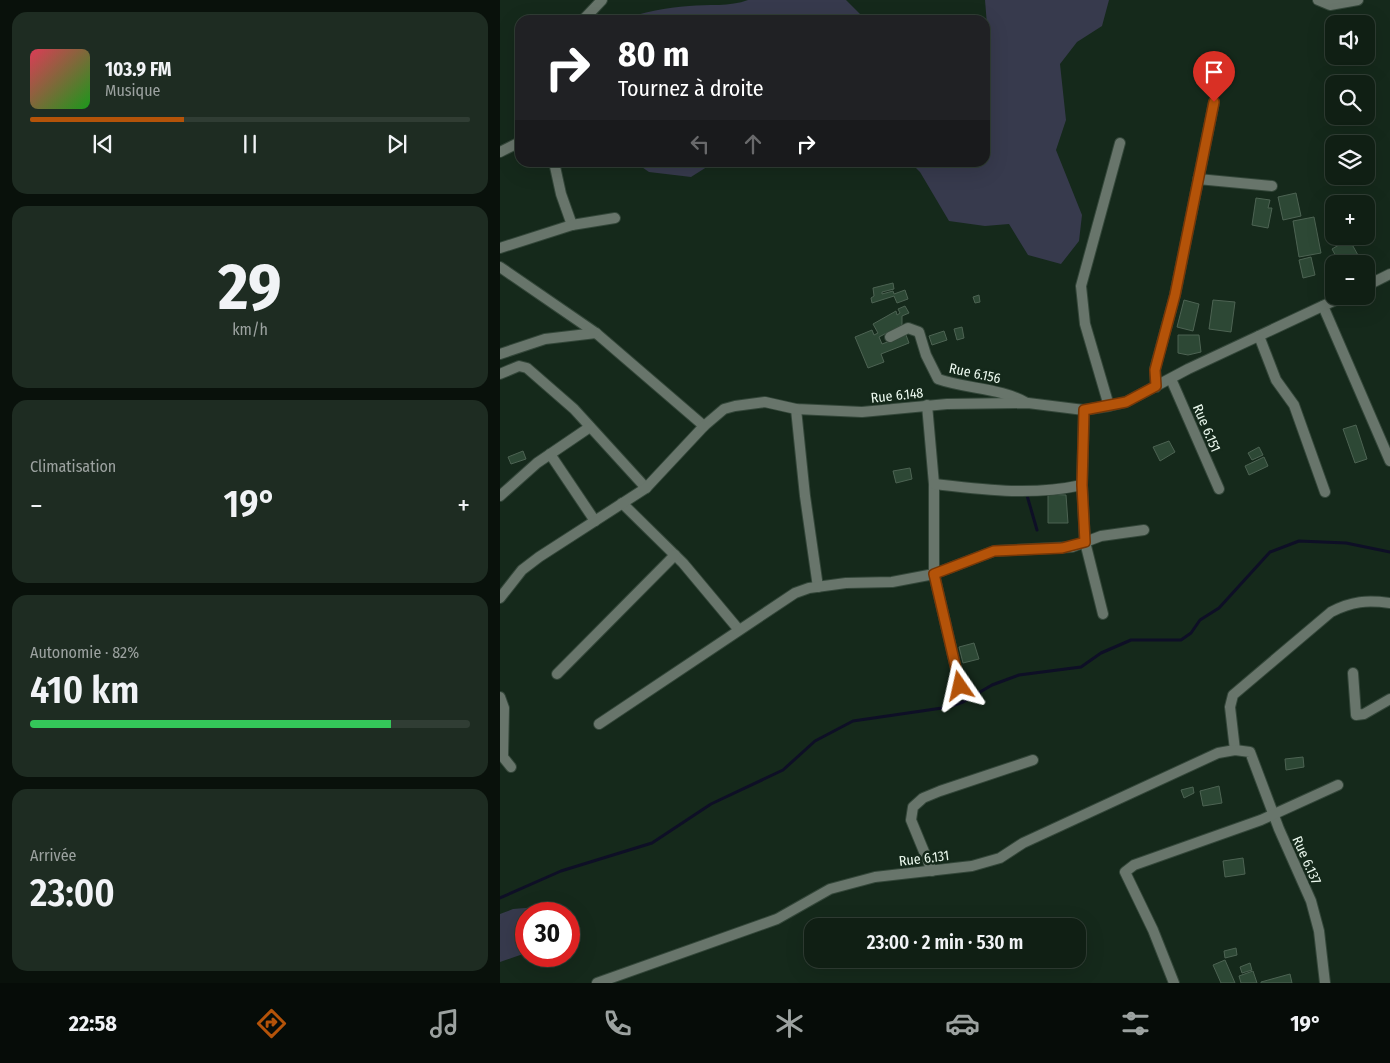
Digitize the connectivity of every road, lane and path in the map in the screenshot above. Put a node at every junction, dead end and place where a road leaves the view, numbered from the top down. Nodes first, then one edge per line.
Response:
1 (602, 0) edge
2 (1318, 0) edge
3 (1358, 0) edge
4 (588, 15) edge
5 (1214, 102) dead end
6 (1120, 143) dead end
7 (515, 144) edge
8 (500, 152) edge
9 (555, 167) edge
10 (1198, 179) junction
11 (1272, 186) dead end
12 (615, 218) dead end
13 (572, 225) junction
14 (500, 248) edge
15 (500, 267) edge
16 (1390, 274) edge
17 (1375, 282) edge
18 (1324, 306) joint
19 (596, 333) junction
20 (1259, 336) junction
21 (890, 337) dead end
22 (500, 354) edge
23 (500, 374) edge
24 (1171, 378) junction
25 (1156, 386) junction
26 (1028, 404) junction
27 (927, 405) junction
28 (1109, 406) junction
29 (796, 409) junction
30 (1084, 410) junction
31 (704, 426) junction
32 (590, 427) junction
33 (550, 454) junction
34 (1390, 461) edge
35 (934, 484) junction
36 (1082, 485) junction
37 (646, 488) junction
38 (1218, 489) dead end
39 (1325, 492) dead end
40 (500, 496) edge
41 (622, 503) junction
42 (595, 520) junction
43 (1144, 530) dead end
44 (1085, 542) junction
45 (675, 555) junction
46 (934, 574) junction
47 (818, 587) junction
48 (500, 598) edge
49 (1390, 603) edge
50 (1103, 614) dead end
51 (739, 630) junction
52 (1353, 673) dead end
53 (557, 674) dead end
54 (960, 686) dead end
55 (500, 697) edge
56 (1390, 699) edge
57 (599, 724) dead end
58 (1235, 750) junction
59 (1250, 752) joint
60 (1033, 760) dead end
61 (511, 767) dead end
62 (1338, 785) dead end
63 (1274, 814) junction
64 (932, 871) junction
65 (597, 983) edge
66 (1174, 983) edge
67 (1325, 983) edge

1 - 4 street
2 - 3 street
5 - 10 street
6 - 28 street
7 - 8 street
9 - 13 street
10 - 11 street
10 - 25 street
12 - 13 street
13 - 14 street
15 - 19 street
16 - 17 street
18 - 20 street, Rue 6.148
18 - 34 street
19 - 22 street
19 - 31 street
20 - 24 street, Rue 6.148
20 - 39 street
21 - 26 street, Rue 6.156
23 - 32 street
24 - 25 street, Rue 6.148
24 - 38 street, Rue 6.151
25 - 28 street, Rue 6.148
26 - 27 street, Rue 6.148
26 - 30 street, Rue 6.148
27 - 29 street, Rue 6.148
27 - 35 street
28 - 30 street, Rue 6.148
29 - 31 street, Rue 6.148
29 - 47 street
30 - 36 street
31 - 37 street, Rue 6.148
32 - 33 street
32 - 37 street
33 - 40 street
33 - 42 street
35 - 36 street
35 - 46 street
36 - 44 street
37 - 41 street, Rue 6.148
41 - 42 street, Rue 6.148
41 - 45 street
42 - 48 street, Rue 6.148
43 - 44 street
44 - 46 street
44 - 50 street
45 - 51 street
45 - 53 street
46 - 47 street
46 - 54 street
47 - 51 street
49 - 58 street
51 - 57 street
52 - 56 street
55 - 61 street
58 - 59 street, Rue 6.131
58 - 64 street, Rue 6.131
59 - 63 street, Rue 6.137
60 - 64 street
62 - 63 street
63 - 66 street
63 - 67 street, Rue 6.137
64 - 65 street, Rue 6.131

